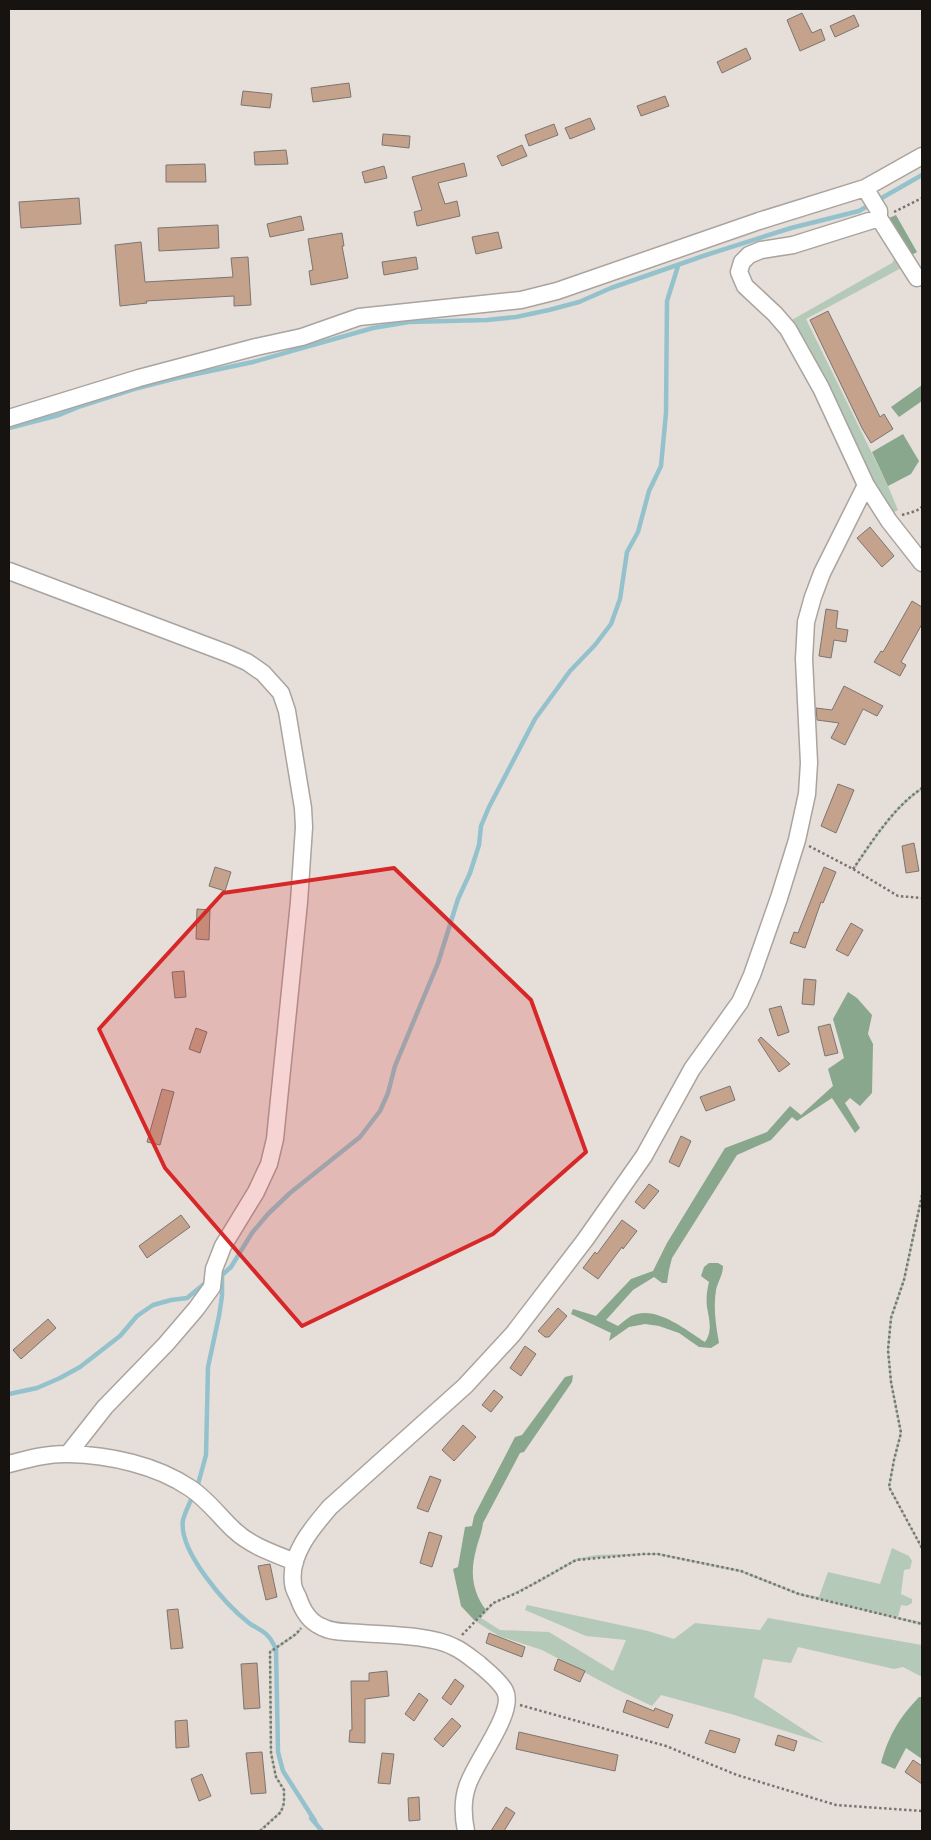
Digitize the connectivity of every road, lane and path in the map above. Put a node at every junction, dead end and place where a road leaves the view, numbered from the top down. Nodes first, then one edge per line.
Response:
1 (922, 156) edge
2 (867, 192) junction
3 (922, 198) edge
4 (879, 215) junction
5 (917, 278) dead end
6 (9, 418) edge
7 (866, 485) junction
8 (922, 507) edge
9 (889, 520) junction
10 (922, 564) edge
11 (9, 571) edge
12 (922, 788) edge
13 (797, 840) junction
14 (853, 869) junction
15 (922, 898) edge
16 (922, 1195) edge
17 (68, 1454) junction
18 (9, 1464) edge
19 (922, 1548) edge
20 (295, 1562) junction
21 (309, 1618) junction
22 (922, 1624) edge
23 (453, 1646) junction
24 (508, 1702) junction
25 (922, 1811) edge
26 (260, 1831) edge
27 (466, 1831) edge

1 - 2 street
2 - 4 street
2 - 6 street
3 - 4 path
4 - 5 street
4 - 7 street
7 - 9 street
7 - 13 street
8 - 9 path
9 - 10 street
11 - 17 street
12 - 14 path
13 - 14 path
13 - 20 street
14 - 15 path
16 - 19 path
17 - 18 street
17 - 20 street
20 - 21 street
21 - 23 street
21 - 26 path
22 - 23 path
23 - 24 street
24 - 25 path
24 - 27 street

